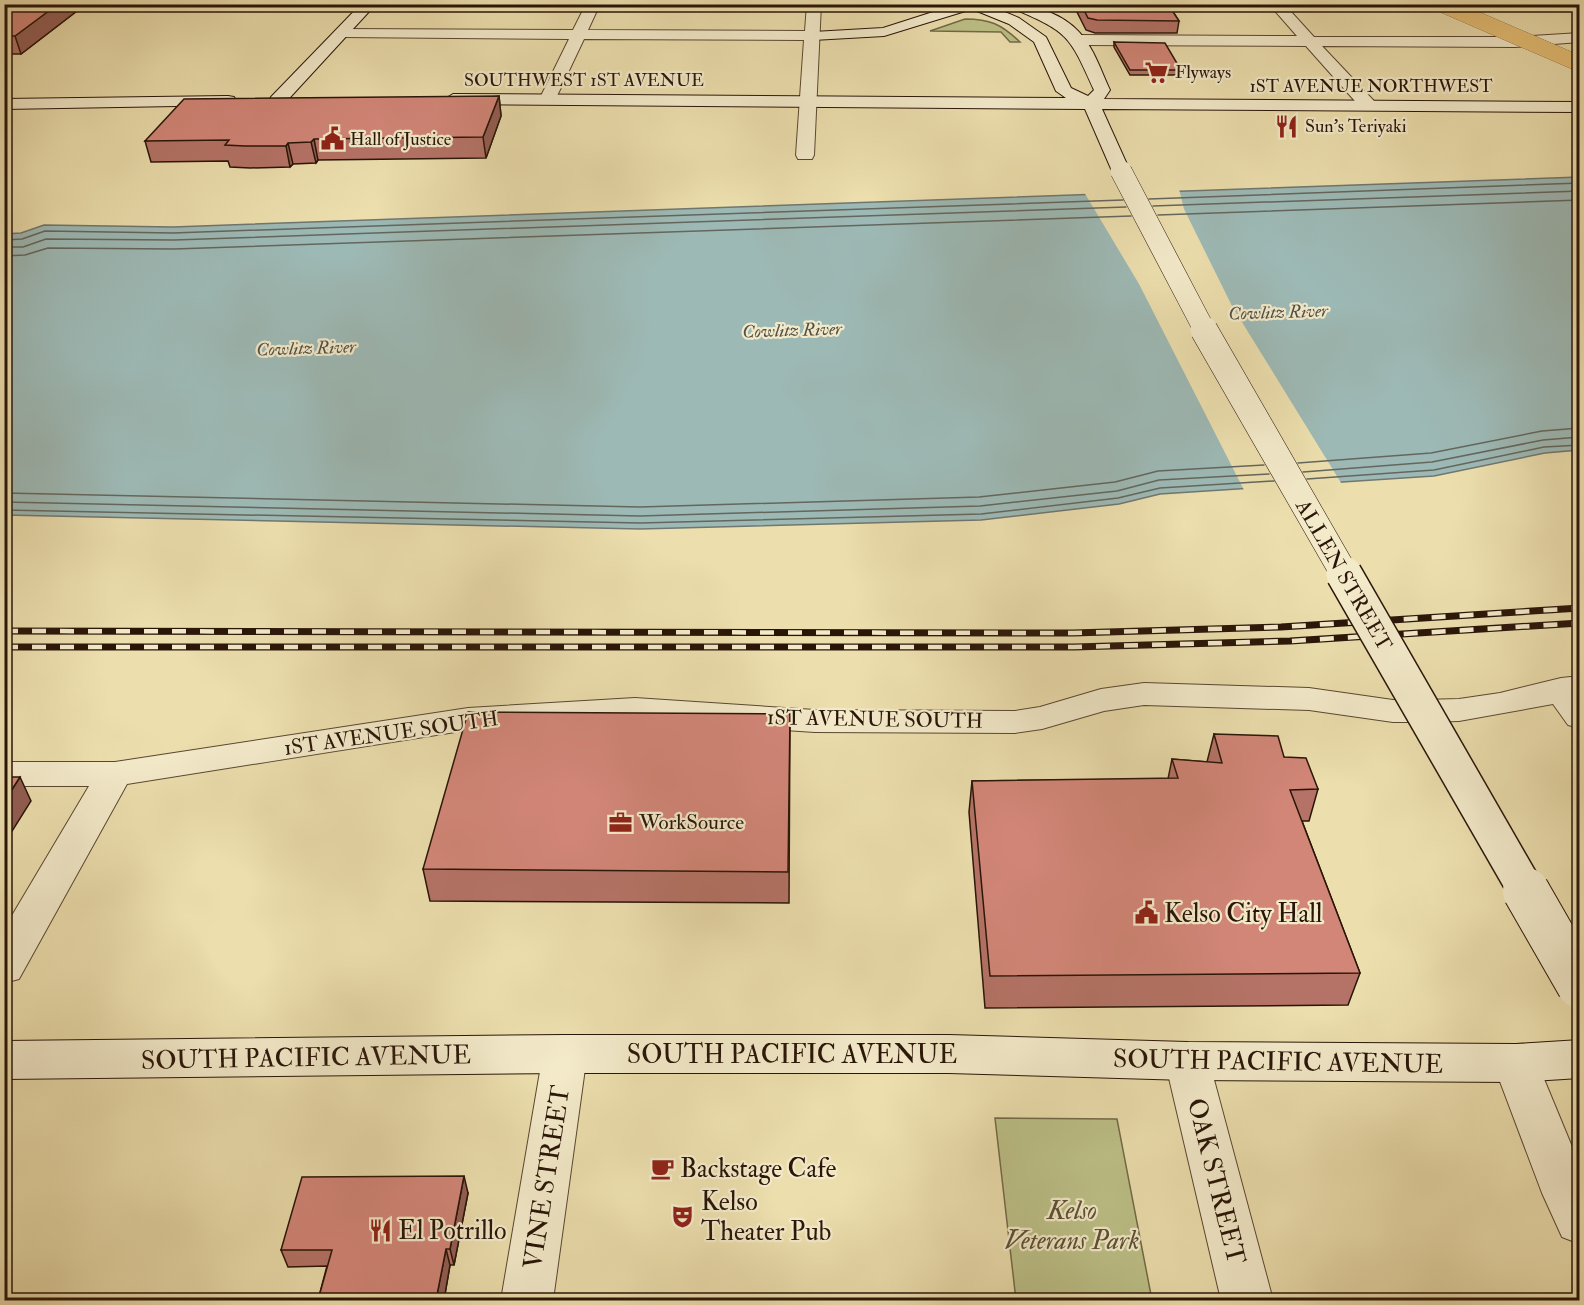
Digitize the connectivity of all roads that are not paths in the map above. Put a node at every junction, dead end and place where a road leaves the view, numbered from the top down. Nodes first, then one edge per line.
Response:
1 (369, 4) edge
2 (593, 4) edge
3 (814, 4) edge
4 (1015, 4) edge
5 (1276, 4) edge
6 (1441, 4) edge
7 (973, 5) edge
8 (342, 33) junction
9 (578, 36) junction
10 (813, 36) junction
11 (1580, 37) edge
12 (1078, 40) junction
13 (1306, 40) junction
14 (1580, 64) edge
15 (548, 98) junction
16 (438, 99) edge
17 (300, 100) edge
18 (278, 101) junction
19 (808, 101) junction
20 (4, 104) edge
21 (1091, 104) junction
22 (1368, 105) junction
23 (1580, 107) edge
24 (805, 155) dead end
25 (1570, 688) edge
26 (1580, 717) edge
27 (4, 774) edge
28 (115, 774) junction
29 (4, 967) edge
30 (1580, 985) edge
31 (566, 1054) junction
32 (1580, 1059) edge
33 (4, 1060) edge
34 (1187, 1062) junction
35 (1516, 1063) junction
36 (1580, 1221) edge
37 (527, 1300) edge
38 (1248, 1300) edge

1 - 8 street
2 - 9 street
3 - 10 street
4 - 12 street
5 - 13 street
6 - 14 main road, bridge
7 - 10 street
7 - 21 street
8 - 9 street
8 - 18 street
9 - 10 street
9 - 15 street
10 - 19 street
11 - 13 street
12 - 13 street
12 - 21 street
13 - 22 street
15 - 16 street, SOUTHWEST 1ST AVENUE
15 - 19 street, SOUTHWEST 1ST AVENUE
17 - 18 street
18 - 20 street
19 - 21 street, SOUTHWEST 1ST AVENUE
19 - 24 street
21 - 22 street, 1ST AVENUE NORTHWEST
21 - 30 street, ALLEN STREET, bridge
22 - 23 street, 1ST AVENUE NORTHWEST
25 - 26 street
25 - 28 street, 1ST AVENUE SOUTH
27 - 28 street, 1ST AVENUE SOUTH
28 - 29 street
31 - 33 street, SOUTH PACIFIC AVENUE
31 - 34 street, SOUTH PACIFIC AVENUE
31 - 37 street, VINE STREET
32 - 35 street, SOUTH PACIFIC AVENUE
34 - 35 street, SOUTH PACIFIC AVENUE
34 - 38 street, OAK STREET
35 - 36 street

